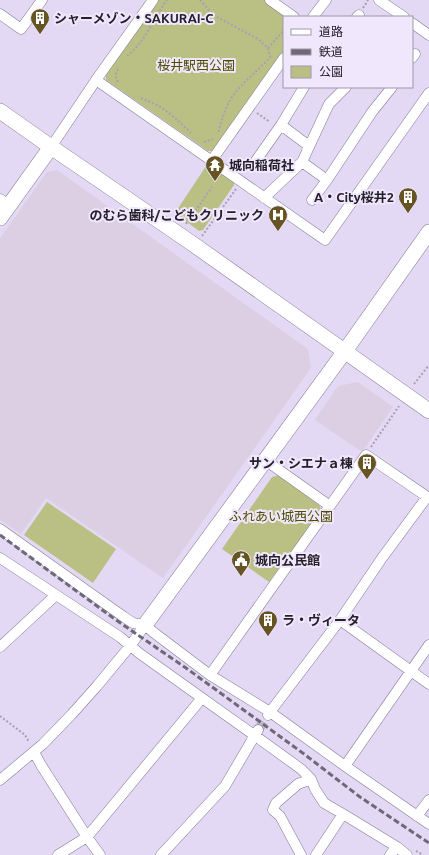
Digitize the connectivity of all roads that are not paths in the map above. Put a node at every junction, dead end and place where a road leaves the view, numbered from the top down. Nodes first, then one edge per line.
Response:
1 (42, 0) edge
2 (154, 0) edge
3 (270, 0) edge
4 (326, 0) edge
5 (379, 0) edge
6 (0, 14) edge
7 (293, 16) edge
8 (314, 16) edge
9 (399, 16) edge
10 (413, 24) edge
11 (429, 35) edge
12 (283, 59) edge
13 (96, 80) junction
14 (303, 88) edge
15 (345, 88) edge
16 (391, 88) edge
17 (429, 93) edge
18 (0, 111) edge
19 (280, 127) junction
20 (309, 146) junction
21 (51, 147) junction
22 (212, 160) junction
23 (255, 162) dead end
24 (302, 162) junction
25 (327, 180) junction
26 (264, 198) junction
27 (312, 200) dead end
28 (4, 202) edge
29 (0, 218) edge
30 (429, 232) edge
31 (345, 352) junction
32 (429, 411) edge
33 (266, 460) junction
34 (428, 498) edge
35 (330, 506) junction
36 (0, 529) edge
37 (0, 558) edge
38 (56, 595) junction
39 (340, 620) junction
40 (145, 625) junction
41 (429, 645) edge
42 (130, 646) junction
43 (0, 647) edge
44 (411, 671) junction
45 (210, 675) junction
46 (429, 684) edge
47 (202, 698) junction
48 (269, 714) junction
49 (256, 732) junction
50 (34, 752) junction
51 (345, 766) junction
52 (311, 778) junction
53 (0, 780) edge
54 (429, 800) edge
55 (342, 814) junction
56 (417, 816) junction
57 (429, 824) edge
58 (87, 838) junction
59 (397, 846) junction
60 (58, 855) edge
61 (100, 855) edge
62 (161, 855) edge
63 (301, 855) edge
64 (316, 855) edge
65 (390, 855) edge
66 (407, 855) edge

1 - 6 street
2 - 13 street
3 - 7 street
4 - 8 street
5 - 9 street
10 - 11 street
12 - 22 street
13 - 21 street
13 - 22 street
14 - 19 street
15 - 20 street
16 - 25 street
17 - 26 street
18 - 21 street
19 - 20 street
19 - 23 street
20 - 24 street
21 - 28 street
21 - 31 street
22 - 26 street
24 - 25 street
24 - 26 street
25 - 27 street
28 - 29 street
30 - 31 street
31 - 32 street
31 - 33 street
33 - 35 street
33 - 40 street
34 - 35 street
34 - 39 street
35 - 45 street
36 - 40 street
37 - 38 street
38 - 42 street
38 - 43 street
39 - 44 street
39 - 48 street
40 - 42 street
40 - 45 street
41 - 44 street
42 - 47 street
42 - 50 street
44 - 46 street
44 - 51 street
45 - 48 street
47 - 49 street
47 - 58 street
48 - 51 street
49 - 52 street
49 - 62 street
50 - 53 street
50 - 58 street
51 - 56 street
52 - 55 street
52 - 63 street
54 - 56 street
55 - 59 street
55 - 64 street
56 - 57 street
58 - 60 street
58 - 61 street
59 - 65 street
59 - 66 street

